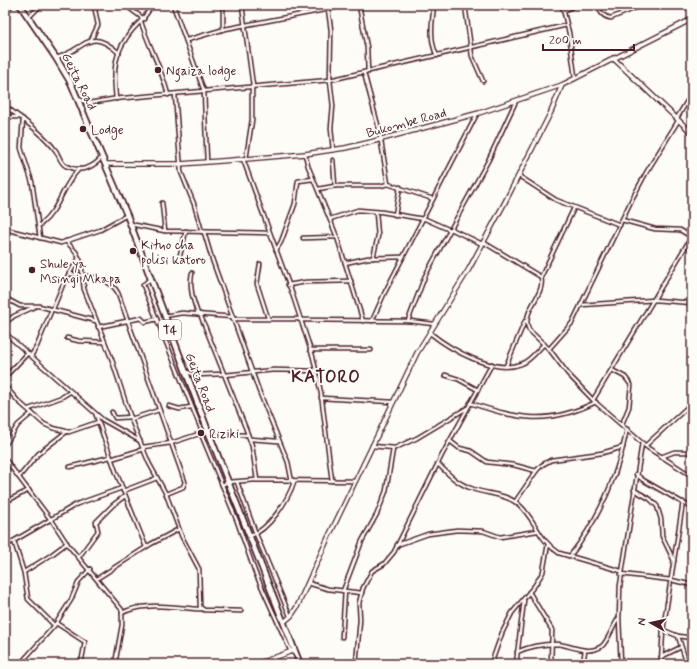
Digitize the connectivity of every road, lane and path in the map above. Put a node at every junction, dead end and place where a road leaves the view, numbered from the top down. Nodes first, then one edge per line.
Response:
1 (12, 5) edge
2 (20, 5) edge
3 (41, 5) edge
4 (94, 5) edge
5 (125, 5) edge
6 (152, 5) edge
7 (173, 5) edge
8 (223, 5) edge
9 (242, 5) edge
10 (321, 5) edge
11 (350, 5) edge
12 (358, 5) edge
13 (434, 5) edge
14 (465, 5) edge
15 (562, 5) edge
16 (575, 5) edge
17 (597, 5) edge
18 (643, 5) edge
19 (326, 10) junction
20 (564, 11) junction
21 (5, 12) edge
22 (29, 17) junction
23 (144, 18) junction
24 (692, 19) edge
25 (141, 22) junction
26 (567, 25) junction
27 (244, 26) junction
28 (223, 29) junction
29 (187, 40) junction
30 (91, 41) junction
31 (470, 48) junction
32 (119, 53) junction
33 (437, 56) junction
34 (56, 58) junction
35 (613, 58) junction
36 (368, 72) junction
37 (364, 73) junction
38 (575, 77) junction
39 (330, 80) junction
40 (483, 81) dead end
41 (562, 85) junction
42 (253, 87) junction
43 (204, 91) junction
44 (692, 93) edge
45 (175, 94) junction
46 (168, 95) junction
47 (78, 99) junction
48 (116, 99) junction
49 (516, 100) junction
50 (5, 106) edge
51 (477, 114) junction
52 (5, 117) edge
53 (22, 118) junction
54 (677, 120) junction
55 (692, 133) edge
56 (381, 139) junction
57 (333, 150) junction
58 (305, 154) junction
59 (102, 156) junction
60 (244, 159) junction
61 (333, 160) dead end
62 (207, 162) junction
63 (105, 164) junction
64 (180, 164) junction
65 (79, 169) junction
66 (519, 176) junction
67 (314, 178) junction
68 (388, 184) junction
69 (335, 186) junction
70 (400, 187) junction
71 (318, 189) junction
72 (433, 199) junction
73 (162, 203) dead end
74 (574, 208) junction
75 (376, 211) junction
76 (127, 215) junction
77 (395, 215) junction
78 (330, 219) junction
79 (423, 219) junction
80 (622, 220) junction
81 (130, 224) junction
82 (39, 225) junction
83 (620, 225) junction
84 (5, 229) edge
85 (450, 229) junction
86 (165, 231) junction
87 (186, 231) junction
88 (203, 232) junction
89 (269, 233) junction
90 (337, 237) junction
91 (692, 237) edge
92 (40, 238) junction
93 (303, 238) dead end
94 (66, 241) junction
95 (483, 243) junction
96 (276, 251) junction
97 (403, 257) junction
98 (79, 258) junction
99 (372, 258) junction
100 (178, 259) dead end
101 (345, 263) junction
102 (260, 264) dead end
103 (192, 273) dead end
104 (68, 274) junction
105 (82, 276) junction
106 (541, 277) junction
107 (151, 279) junction
108 (350, 280) junction
109 (288, 285) junction
110 (5, 298) edge
111 (655, 300) junction
112 (692, 303) edge
113 (36, 306) junction
114 (580, 306) junction
115 (52, 309) junction
116 (199, 314) junction
117 (164, 316) junction
118 (233, 318) junction
119 (268, 318) junction
120 (157, 319) junction
121 (526, 319) junction
122 (127, 320) junction
123 (300, 320) junction
124 (96, 321) junction
125 (363, 321) junction
126 (372, 321) junction
127 (408, 321) junction
128 (5, 323) edge
129 (435, 324) junction
130 (98, 327) junction
131 (5, 333) edge
132 (430, 333) junction
133 (67, 338) dead end
134 (104, 342) junction
135 (544, 344) junction
136 (549, 349) junction
137 (310, 350) junction
138 (371, 350) dead end
139 (28, 353) junction
140 (31, 356) junction
141 (492, 364) junction
142 (506, 366) junction
143 (612, 370) junction
144 (185, 371) junction
145 (316, 371) junction
146 (253, 373) junction
147 (224, 374) junction
148 (445, 375) dead end
149 (5, 377) edge
150 (5, 386) edge
151 (478, 390) junction
152 (70, 392) junction
153 (321, 398) junction
154 (593, 400) junction
155 (394, 402) junction
156 (596, 402) junction
157 (470, 403) junction
158 (692, 403) edge
159 (169, 406) dead end
160 (191, 407) junction
161 (467, 408) junction
162 (29, 409) junction
163 (159, 410) junction
164 (32, 412) junction
165 (112, 412) dead end
166 (96, 415) junction
167 (131, 418) junction
168 (98, 422) junction
169 (622, 424) junction
170 (627, 429) junction
171 (67, 432) junction
172 (208, 432) junction
173 (202, 434) junction
174 (248, 436) junction
175 (250, 440) junction
176 (140, 441) junction
177 (278, 441) junction
178 (450, 441) junction
179 (642, 442) junction
180 (171, 443) junction
181 (5, 445) edge
182 (372, 446) junction
183 (645, 446) junction
184 (623, 447) junction
185 (143, 448) junction
186 (393, 449) junction
187 (692, 452) edge
188 (660, 457) junction
189 (111, 458) junction
190 (5, 459) edge
191 (438, 464) junction
192 (70, 467) dead end
193 (536, 471) junction
194 (636, 474) junction
195 (692, 476) edge
196 (19, 477) junction
197 (157, 478) junction
198 (257, 480) junction
199 (332, 481) junction
200 (356, 481) junction
201 (228, 482) junction
202 (237, 482) junction
203 (293, 482) junction
204 (222, 485) junction
205 (29, 490) junction
206 (123, 490) junction
207 (634, 490) junction
208 (166, 494) junction
209 (125, 496) junction
210 (5, 502) edge
211 (514, 502) junction
212 (683, 502) junction
213 (692, 508) edge
214 (51, 519) junction
215 (179, 529) junction
216 (537, 531) junction
217 (256, 534) junction
218 (250, 536) junction
219 (14, 541) junction
220 (67, 543) junction
221 (548, 544) junction
222 (397, 545) junction
223 (5, 546) edge
224 (146, 548) junction
225 (570, 556) junction
226 (79, 557) junction
227 (674, 562) junction
228 (90, 569) junction
229 (24, 572) junction
230 (621, 572) junction
231 (98, 578) junction
232 (672, 580) junction
233 (308, 583) junction
234 (692, 585) edge
235 (344, 591) junction
236 (529, 592) junction
237 (362, 593) junction
238 (524, 599) junction
239 (201, 609) junction
240 (241, 611) dead end
241 (122, 612) junction
242 (291, 616) junction
243 (619, 619) junction
244 (284, 622) junction
245 (55, 624) junction
246 (663, 630) junction
247 (678, 636) junction
248 (342, 637) dead end
249 (692, 638) edge
250 (552, 644) junction
251 (681, 647) junction
252 (584, 650) junction
253 (293, 651) junction
254 (517, 652) junction
255 (5, 658) edge
256 (661, 658) junction
257 (13, 664) edge
258 (20, 664) edge
259 (81, 664) edge
260 (115, 664) edge
261 (257, 664) edge
262 (300, 664) edge
263 (356, 664) edge
264 (491, 664) edge
265 (516, 664) edge
266 (551, 664) edge
267 (583, 664) edge
268 (621, 664) edge
269 (661, 664) edge
270 (689, 664) edge

1 - 21 street
2 - 22 highway, Geita Road / T4
3 - 22 street
4 - 30 street
5 - 23 street
6 - 23 street
7 - 29 street
8 - 28 street
9 - 27 street
10 - 19 street
11 - 19 street
12 - 36 street
13 - 33 street
14 - 31 street
15 - 20 street
16 - 20 street
17 - 18 street
19 - 27 street
19 - 39 street
20 - 26 street
22 - 34 highway, Geita Road / T4
23 - 25 street
24 - 35 street, Bukombe Road
25 - 32 street
25 - 46 street
26 - 31 street
26 - 38 street
27 - 28 street
27 - 42 street
28 - 29 street
29 - 43 street
30 - 32 street
30 - 34 street
31 - 33 street
31 - 40 street
32 - 48 street
33 - 36 street
34 - 47 highway, Geita Road / T4
35 - 38 street, Bukombe Road
35 - 54 street
36 - 37 street
37 - 39 street
37 - 56 street
38 - 41 street, Bukombe Road
39 - 42 street
39 - 57 street
41 - 49 street, Bukombe Road
41 - 66 street
42 - 43 street
42 - 60 street
43 - 45 street
43 - 62 street
44 - 54 street
45 - 46 street
45 - 64 street
46 - 48 street
47 - 48 street
47 - 59 highway, Geita Road / T4
49 - 51 street, Bukombe Road
49 - 85 street
50 - 53 street
51 - 56 street, Bukombe Road
51 - 72 street
52 - 53 street
53 - 65 street
53 - 82 street
54 - 55 street
54 - 80 street
56 - 57 street, Bukombe Road
56 - 68 street
57 - 58 street, Bukombe Road
58 - 60 street, Bukombe Road
58 - 67 street
59 - 63 highway, Geita Road / T4
59 - 65 street
60 - 62 street, Bukombe Road
60 - 89 street
61 - 69 street
62 - 64 street, Bukombe Road
63 - 64 street, Bukombe Road
63 - 76 highway, Geita Road / T4
64 - 88 street
65 - 82 street
66 - 74 street
66 - 95 street
67 - 71 street
67 - 96 street
68 - 69 street
68 - 70 street
69 - 71 street
70 - 72 street
70 - 77 street
71 - 78 street
72 - 79 street
73 - 86 street
74 - 83 street
74 - 106 street
75 - 77 street
75 - 78 street
75 - 99 street
76 - 81 highway, Geita Road / T4
76 - 94 street
77 - 79 street
78 - 90 street
79 - 85 street
79 - 97 street
80 - 83 street
80 - 91 street
81 - 86 street
81 - 107 highway, Geita Road / T4
82 - 92 street
83 - 114 street
84 - 92 street
85 - 95 street
85 - 127 street
86 - 87 street
87 - 88 street
87 - 100 street
88 - 89 street
88 - 118 street
89 - 96 street
90 - 93 street
90 - 101 street
91 - 111 street
92 - 94 street
94 - 98 street
95 - 106 street
95 - 129 street
96 - 109 street
97 - 99 street
97 - 126 street
98 - 104 street
98 - 105 street
99 - 101 street
101 - 108 street
102 - 119 street
103 - 116 street
104 - 105 street
104 - 115 street
105 - 122 street
105 - 124 street
106 - 121 street
107 - 117 highway, Geita Road / T4
107 - 120 street
108 - 109 street
108 - 125 street
109 - 123 street
110 - 113 street
111 - 112 street
111 - 114 street
111 - 143 street
113 - 115 street
113 - 128 street
114 - 136 street
115 - 124 street
115 - 140 street
116 - 117 street
116 - 118 street
116 - 147 street
117 - 144 highway, Geita Road / T4
118 - 119 street
118 - 146 street
119 - 123 street
120 - 122 street
120 - 160 street
121 - 135 street
121 - 142 street
122 - 130 street
122 - 163 street
123 - 125 street
123 - 137 street
124 - 130 street
125 - 126 street
126 - 127 street
127 - 129 street
129 - 132 street
130 - 134 street
131 - 139 street
132 - 141 street
132 - 155 street
133 - 134 street
134 - 167 street
135 - 136 street
135 - 142 street
136 - 154 street
137 - 138 street
137 - 145 street
139 - 140 street
139 - 149 street
140 - 152 street
141 - 142 street
141 - 151 street
143 - 154 street
143 - 169 street
144 - 147 street
144 - 172 highway, Geita Road / T4
145 - 146 street
145 - 153 street
146 - 147 street
146 - 177 street
147 - 174 street
148 - 151 street
150 - 162 street
151 - 157 street
152 - 162 street
152 - 166 street
153 - 155 street
153 - 199 street
154 - 156 street
155 - 182 street
156 - 157 street
156 - 169 street
157 - 161 street
158 - 183 street
159 - 160 street
160 - 173 street
161 - 178 street
161 - 186 street
162 - 164 street
163 - 167 street
163 - 180 street
164 - 171 street
164 - 181 street
165 - 167 street
166 - 168 street
166 - 176 street
167 - 176 street
168 - 171 street
168 - 189 street
169 - 170 street
170 - 179 street
170 - 184 street
171 - 196 street
172 - 173 street
172 - 174 street
172 - 201 highway, Geita Road / T4
173 - 180 street
173 - 204 street
174 - 175 street
175 - 177 street
175 - 198 street
176 - 185 street
177 - 203 street
178 - 191 street
178 - 193 street
179 - 183 street
179 - 194 street
180 - 185 street
180 - 208 street
182 - 186 street
182 - 200 street
183 - 188 street
184 - 193 street
184 - 225 street
185 - 189 street
185 - 197 street
186 - 235 street
187 - 188 street
188 - 195 street
189 - 192 street
189 - 206 street
190 - 196 street
191 - 211 street
191 - 222 street
193 - 211 street
194 - 207 street
194 - 212 street
196 - 205 street
197 - 206 street
197 - 208 street
198 - 202 street
198 - 203 street
199 - 200 street
199 - 203 street
200 - 233 street
201 - 202 street
201 - 204 street
201 - 218 highway, Geita Road / T4
202 - 217 street
203 - 217 street
204 - 253 street
205 - 210 street
205 - 214 street
206 - 209 street
206 - 214 street
207 - 227 street
207 - 230 street
208 - 215 street
209 - 224 street
209 - 226 street
211 - 216 street
212 - 213 street
212 - 227 street
214 - 219 street
214 - 220 street
215 - 224 street
215 - 239 street
216 - 221 street
216 - 222 street
217 - 218 street
217 - 242 street
218 - 244 highway, Geita Road / T4
219 - 223 street
219 - 229 street
220 - 226 street
220 - 229 street
221 - 225 street
221 - 236 street
222 - 237 street
224 - 231 street
225 - 230 street
226 - 228 street
227 - 232 street
228 - 231 street
228 - 245 street
229 - 245 street
230 - 232 street
230 - 243 street
231 - 241 street
232 - 234 street
232 - 246 street
233 - 235 street
233 - 242 street
235 - 237 street
235 - 248 street
236 - 238 street
236 - 250 street
237 - 263 street
238 - 254 street
238 - 264 street
239 - 240 street
239 - 241 street
241 - 260 street
242 - 244 street
243 - 252 street
243 - 268 street
244 - 253 highway, Geita Road / T4
245 - 258 street
245 - 259 street
246 - 247 street
246 - 256 street
247 - 249 street
247 - 251 street
250 - 252 street
250 - 254 street
250 - 266 street
251 - 256 street
251 - 270 street
252 - 267 street
253 - 261 street
253 - 262 highway, Geita Road / T4
254 - 265 street
255 - 257 street
256 - 269 street

